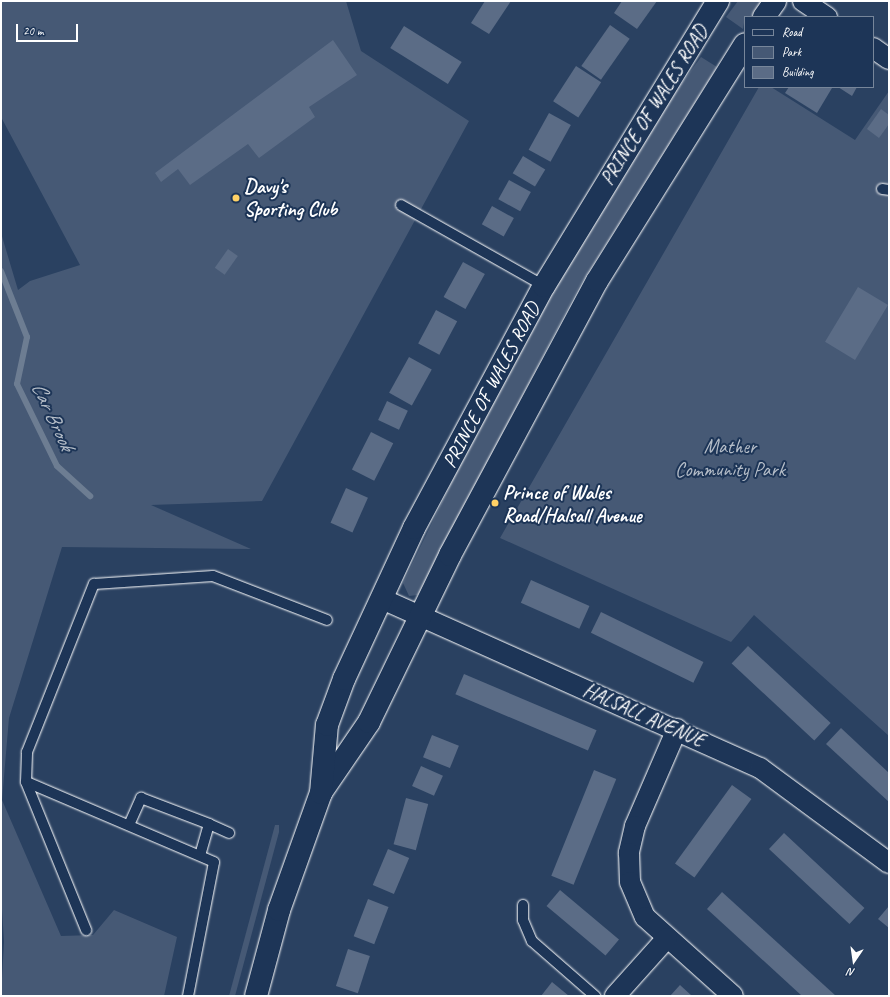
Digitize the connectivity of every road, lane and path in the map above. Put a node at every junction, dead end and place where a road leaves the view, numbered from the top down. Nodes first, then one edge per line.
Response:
1 (718, 1) edge
2 (775, 1) edge
3 (803, 1) edge
4 (765, 16) edge
5 (826, 16) edge
6 (744, 46) edge
7 (874, 49) edge
8 (889, 59) edge
9 (401, 205) dead end
10 (544, 286) junction
11 (382, 599) junction
12 (419, 616) junction
13 (327, 620) dead end
14 (677, 730) junction
15 (26, 782) junction
16 (321, 793) junction
17 (209, 824) junction
18 (129, 825) junction
19 (229, 833) dead end
20 (200, 855) junction
21 (889, 863) edge
22 (523, 905) dead end
23 (86, 930) dead end
24 (667, 938) junction
25 (188, 996) edge
26 (256, 996) edge
27 (595, 996) edge
28 (615, 996) edge
29 (733, 996) edge

1 - 10 highway, PRINCE OF WALES ROAD
2 - 4 highway
3 - 5 street
6 - 12 highway, PRINCE OF WALES ROAD
7 - 8 street
9 - 10 lane
10 - 11 highway, PRINCE OF WALES ROAD
11 - 12 street, HALSALL AVENUE
11 - 16 highway, PRINCE OF WALES ROAD
12 - 14 street, HALSALL AVENUE
12 - 16 highway, PRINCE OF WALES ROAD
13 - 15 lane
14 - 21 street, HALSALL AVENUE
14 - 24 street
15 - 18 lane
15 - 23 lane
16 - 26 highway, PRINCE OF WALES ROAD
17 - 18 lane
17 - 19 lane
17 - 20 lane
18 - 20 lane
20 - 25 lane
22 - 27 lane
24 - 28 street
24 - 29 street

